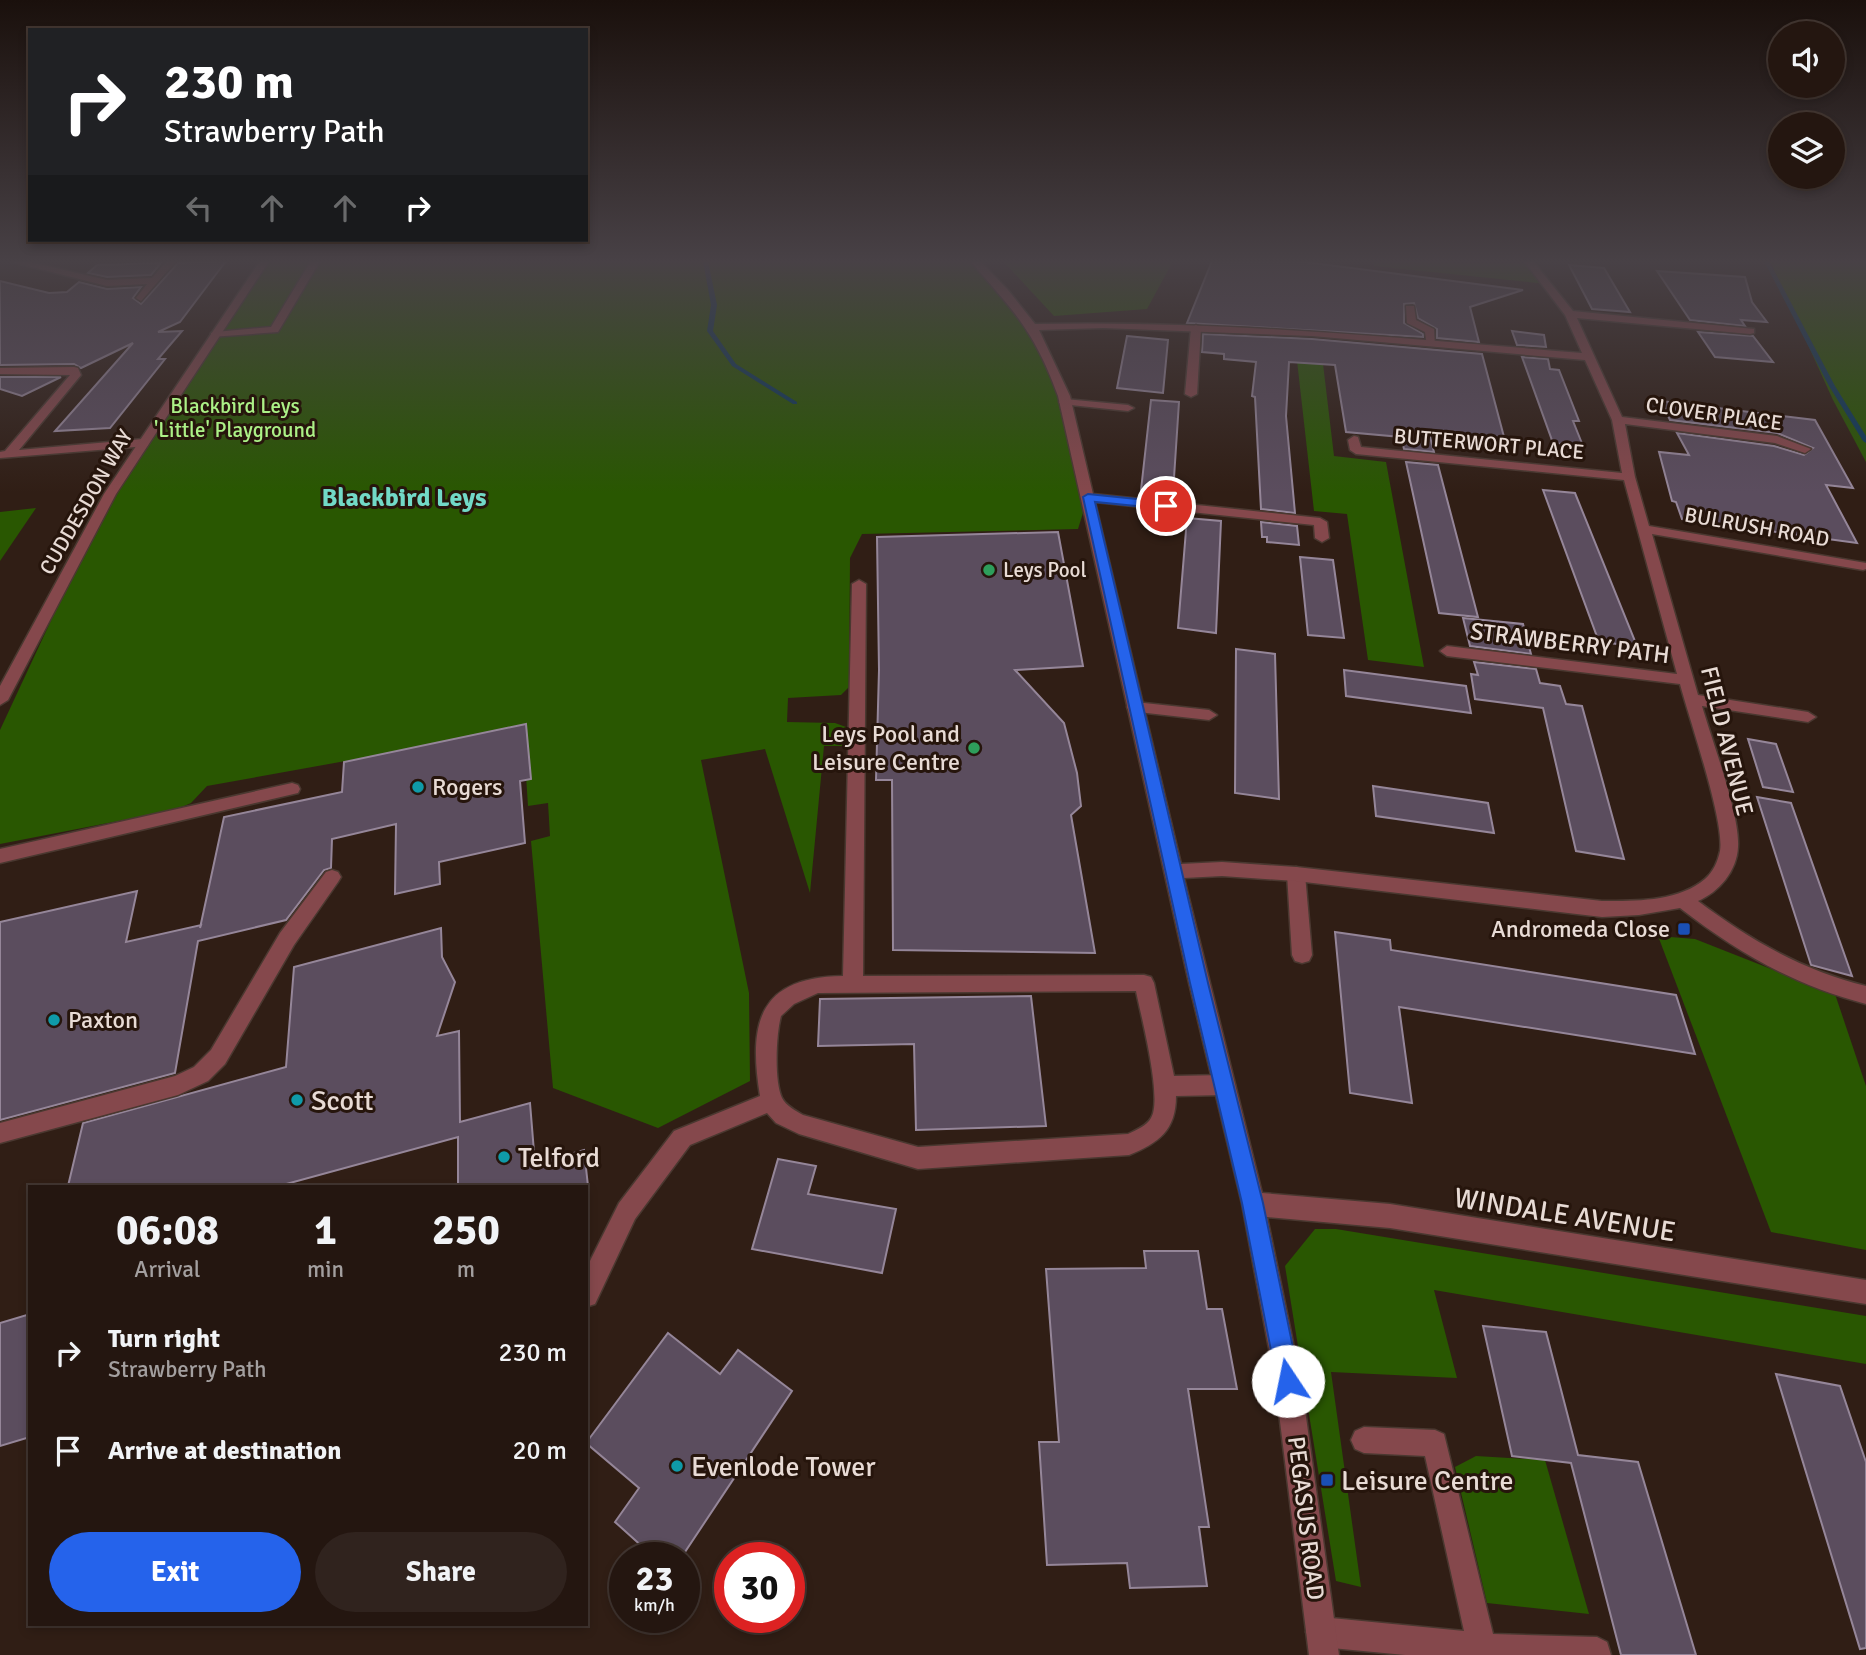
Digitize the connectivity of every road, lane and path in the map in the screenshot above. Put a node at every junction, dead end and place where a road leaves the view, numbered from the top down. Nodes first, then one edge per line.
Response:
1 (213, 338) edge
2 (1040, 338) edge
3 (1195, 338) edge
4 (1346, 338) edge
5 (1431, 338) edge
6 (1582, 338) edge
7 (1431, 344) junction
8 (1591, 357) junction
9 (0, 371) edge
10 (1191, 394) dead end
11 (1065, 402) junction
12 (1128, 408) dead end
13 (1618, 420) junction
14 (1354, 440) dead end
15 (144, 443) junction
16 (1805, 449) dead end
17 (4, 455) edge
18 (1629, 477) junction
19 (1088, 497) junction
20 (1645, 529) junction
21 (1322, 538) dead end
22 (1863, 566) dead end
23 (859, 584) dead end
24 (1447, 651) dead end
25 (1688, 680) junction
26 (1693, 699) junction
27 (0, 700) edge
28 (1135, 707) junction
29 (1209, 715) dead end
30 (1808, 717) dead end
31 (292, 789) dead end
32 (0, 856) edge
33 (1174, 872) junction
34 (1296, 874) junction
35 (332, 877) dead end
36 (1682, 900) junction
37 (1302, 955) dead end
38 (853, 984) junction
39 (1866, 995) edge
40 (1224, 1085) junction
41 (1165, 1086) junction
42 (772, 1101) junction
43 (0, 1133) edge
44 (1253, 1203) junction
45 (588, 1291) edge
46 (1866, 1292) edge
47 (1364, 1440) dead end
48 (1322, 1643) edge
49 (1482, 1648) junction
50 (1597, 1652) dead end

1 - 15 street, CUDDESDON WAY
2 - 11 street, PEGASUS ROAD
3 - 10 street
4 - 7 street
5 - 7 street
6 - 8 street, FIELD AVENUE
7 - 8 street
8 - 13 street, FIELD AVENUE
9 - 17 street
11 - 12 street
11 - 19 street, PEGASUS ROAD
13 - 16 street, CLOVER PLACE
13 - 18 street, FIELD AVENUE
14 - 18 street, BUTTERWORT PLACE
15 - 17 street
15 - 27 street, CUDDESDON WAY
18 - 20 street, FIELD AVENUE
19 - 21 street
19 - 28 street, PEGASUS ROAD
20 - 22 street, BULRUSH ROAD
20 - 25 street, FIELD AVENUE
23 - 38 street
24 - 25 street, STRAWBERRY PATH
25 - 26 street, FIELD AVENUE
26 - 30 street
26 - 36 street, FIELD AVENUE
28 - 29 street
28 - 33 street, PEGASUS ROAD
31 - 32 street
33 - 34 street, FIELD AVENUE
33 - 40 street, PEGASUS ROAD
34 - 36 street, FIELD AVENUE
34 - 37 street
35 - 43 street
36 - 39 street
38 - 41 street
38 - 42 street
40 - 41 street
40 - 44 street, PEGASUS ROAD
41 - 42 street
42 - 45 street
44 - 46 street, WINDALE AVENUE
44 - 48 street, PEGASUS ROAD
47 - 49 street
48 - 49 street
49 - 50 street

